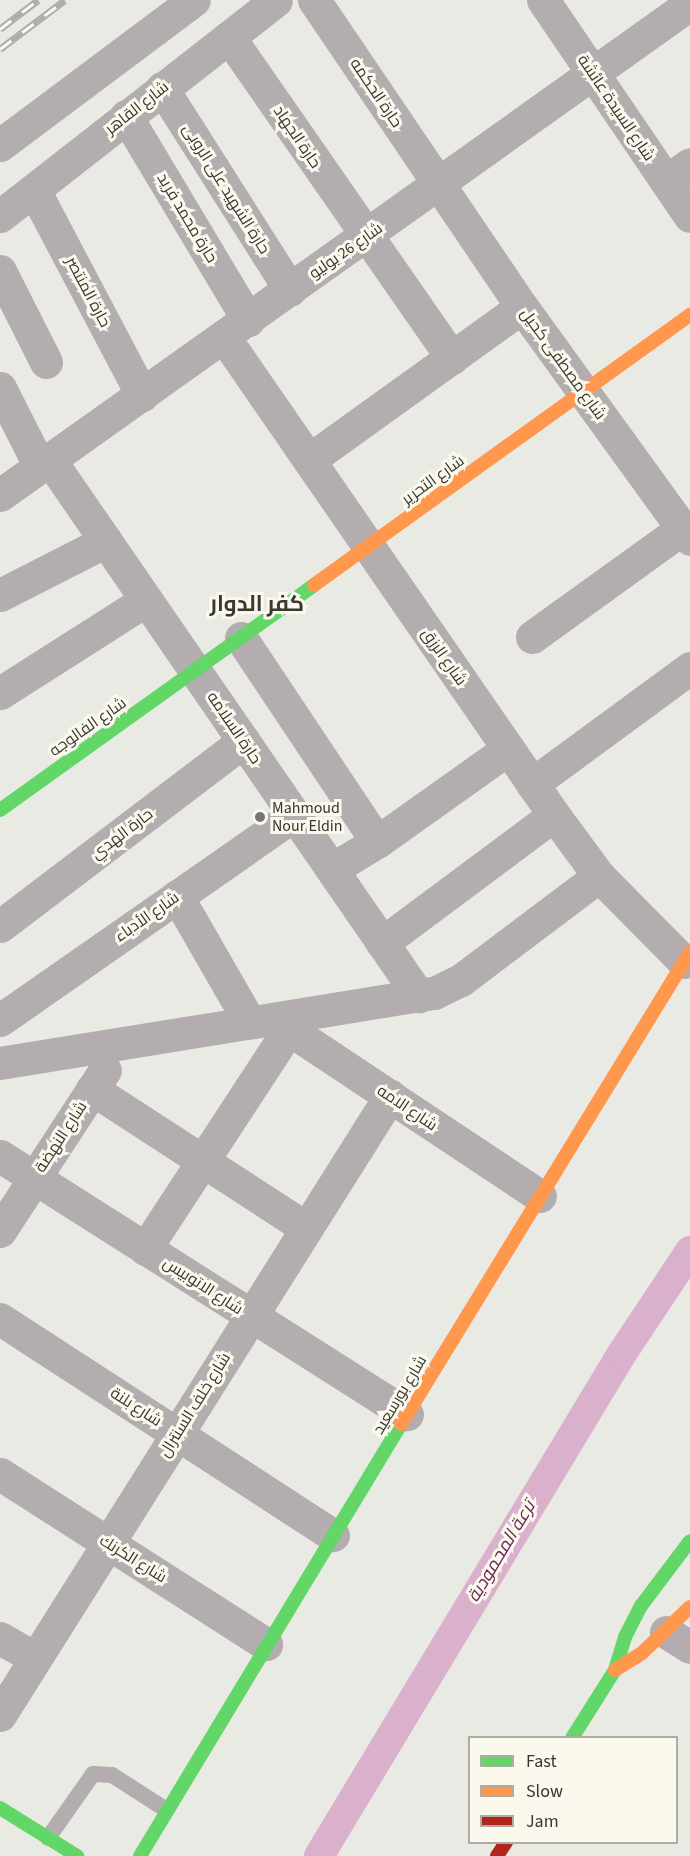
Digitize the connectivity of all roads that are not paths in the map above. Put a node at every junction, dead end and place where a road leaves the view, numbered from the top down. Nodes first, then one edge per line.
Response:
1 (194, 0) edge
2 (276, 0) edge
3 (314, 0) edge
4 (543, 0) edge
5 (690, 4) edge
6 (229, 37) junction
7 (594, 74) junction
8 (162, 88) junction
9 (126, 116) junction
10 (0, 145) edge
11 (678, 172) edge
12 (438, 187) junction
13 (34, 190) junction
14 (0, 216) edge
15 (690, 216) edge
16 (366, 238) junction
17 (0, 271) edge
18 (290, 290) junction
19 (522, 307) junction
20 (690, 315) edge
21 (236, 329) junction
22 (452, 358) junction
23 (46, 363) dead end
24 (0, 388) edge
25 (583, 392) junction
26 (142, 395) junction
27 (309, 460) junction
28 (45, 463) junction
29 (0, 495) edge
30 (686, 534) edge
31 (106, 541) junction
32 (368, 547) junction
33 (0, 595) edge
34 (146, 600) junction
35 (532, 637) dead end
36 (241, 638) junction
37 (690, 668) edge
38 (195, 671) junction
39 (0, 693) edge
40 (244, 741) junction
41 (508, 749) junction
42 (532, 784) junction
43 (0, 810) edge
44 (294, 815) junction
45 (554, 815) junction
46 (377, 842) junction
47 (332, 869) junction
48 (599, 876) junction
49 (177, 896) junction
50 (0, 926) edge
51 (382, 943) junction
52 (687, 957) edge
53 (419, 996) junction
54 (0, 1020) edge
55 (271, 1024) junction
56 (122, 1043) junction
57 (0, 1063) edge
58 (92, 1089) junction
59 (390, 1096) junction
60 (0, 1156) edge
61 (203, 1161) junction
62 (34, 1178) junction
63 (540, 1196) junction
64 (306, 1228) junction
65 (0, 1231) edge
66 (145, 1249) junction
67 (251, 1317) junction
68 (0, 1319) edge
69 (407, 1414) junction
70 (177, 1434) junction
71 (0, 1474) edge
72 (333, 1535) junction
73 (690, 1541) edge
74 (108, 1544) junction
75 (690, 1607) edge
76 (0, 1638) edge
77 (678, 1640) edge
78 (266, 1644) junction
79 (35, 1658) junction
80 (615, 1670) junction
81 (0, 1714) edge
82 (573, 1736) edge
83 (0, 1808) edge
84 (165, 1809) junction
85 (48, 1838) junction
86 (77, 1856) edge
87 (140, 1856) edge

1 - 10 street
2 - 6 street, شارع القاهر
3 - 12 street, حارة الحكمه
4 - 7 street, شارع السيدة عائشة
5 - 7 street, شارع 26 يوليو
6 - 8 street, شارع القاهر
6 - 16 street, حارة الجهاد
7 - 11 street, شارع السيدة عائشة
7 - 12 street, شارع 26 يوليو
8 - 9 street, شارع القاهر
8 - 18 street, حارة الشهيد على الروبى
9 - 13 street, شارع القاهر
9 - 21 street, حارة محمد فريد
11 - 15 street, شارع السيدة عائشة
12 - 16 street, شارع 26 يوليو
12 - 19 street, شارع مصطفى كحيل
13 - 14 street, شارع القاهر
13 - 26 street, حارة المنتصر
16 - 18 street, شارع 26 يوليو
16 - 22 street, حارة الجهاد
17 - 23 street
18 - 21 street, شارع 26 يوليو
19 - 22 street
19 - 25 street, شارع مصطفى كحيل
20 - 25 main road, شارع التحرير
21 - 26 street, شارع 26 يوليو
21 - 27 street, شارع الرزق
22 - 27 street
24 - 28 street, حارة السلامه
25 - 30 street, شارع مصطفى كحيل
25 - 32 main road, شارع التحرير
26 - 28 street, شارع 26 يوليو
27 - 32 street, شارع الرزق
28 - 29 street, شارع 26 يوليو
28 - 31 street, حارة السلامه
30 - 35 street
31 - 33 street
31 - 34 street, حارة السلامه
32 - 36 main road, شارع التحرير
32 - 41 street, شارع الرزق
34 - 38 street, حارة السلامه
34 - 39 street
36 - 38 main road, شارع التحرير
36 - 46 street
37 - 42 street
38 - 40 street, حارة السلامه
38 - 43 main road, شارع الفالوجه
40 - 44 street, حارة السلامه
40 - 50 street, حارة الهدي
41 - 42 street, شارع الرزق
41 - 46 street
42 - 45 street, شارع الرزق
44 - 47 street, حارة السلامه
44 - 49 street, شارع الأدباء
45 - 48 street, شارع الرزق
45 - 51 street
46 - 47 street
47 - 51 street, حارة السلامه
48 - 52 street, شارع الرزق
48 - 53 street
49 - 54 street, شارع الأدباء
49 - 55 street
51 - 53 street, حارة السلامه
52 - 63 main road, شارع بورسعيد
53 - 55 street
55 - 56 street
55 - 59 street, شارع الامه
55 - 61 street
56 - 57 street
56 - 58 street, شارع النهضة
58 - 61 street
58 - 62 street, شارع النهضة
59 - 63 street, شارع الامه
59 - 64 street, شارع خلف السنترال
60 - 62 street, شارع الاتوبيس
61 - 64 street
61 - 66 street
62 - 65 street, شارع النهضة
62 - 66 street, شارع الاتوبيس
63 - 69 main road, شارع بورسعيد
64 - 67 street, شارع خلف السنترال
66 - 67 street, شارع الاتوبيس
67 - 69 street, شارع الاتوبيس
67 - 70 street, شارع خلف السنترال
68 - 70 street, شارع بلنة
69 - 72 main road, شارع بورسعيد
70 - 72 street, شارع بلنة
70 - 74 street, شارع خلف السنترال
71 - 74 street, شارع الكرنك
72 - 78 main road, شارع بورسعيد
73 - 80 main road
74 - 78 street, شارع الكرنك
74 - 79 street, شارع خلف السنترال
75 - 77 main road
76 - 79 street
77 - 80 main road
78 - 84 main road, شارع بورسعيد
79 - 81 street, شارع خلف السنترال
80 - 82 main road
83 - 85 main road
84 - 85 lane
84 - 87 main road, شارع بورسعيد
85 - 86 main road

